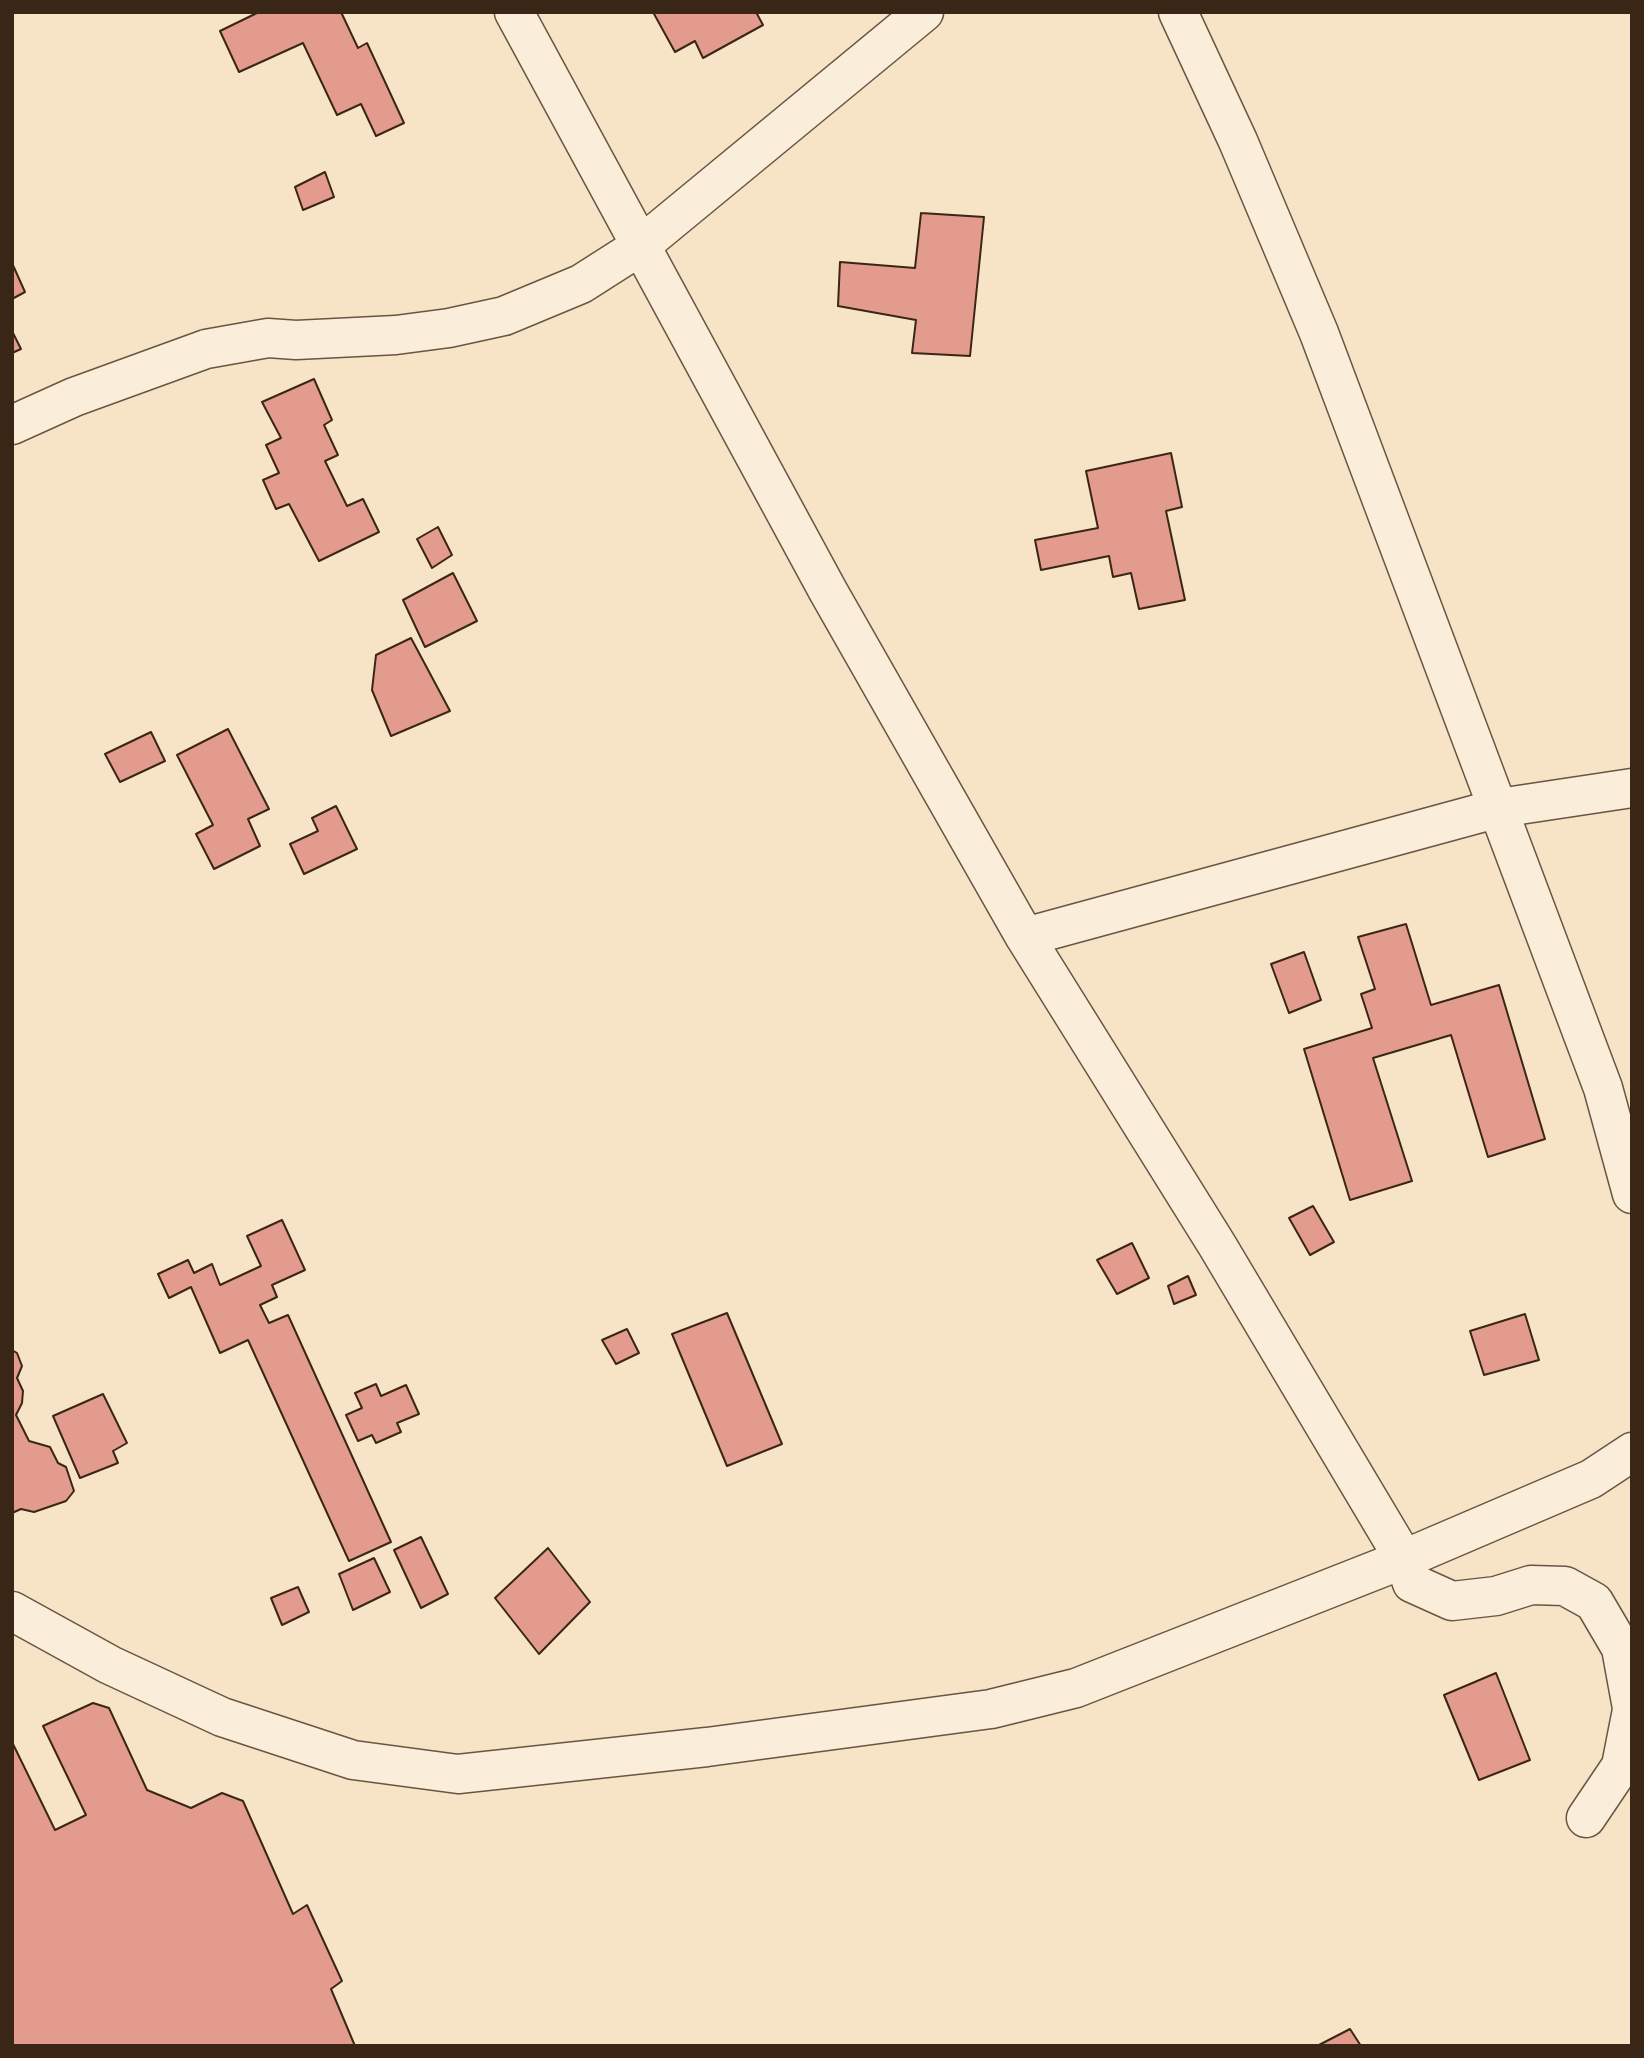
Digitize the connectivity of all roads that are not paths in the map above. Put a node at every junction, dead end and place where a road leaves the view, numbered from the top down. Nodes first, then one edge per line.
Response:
1 (514, 12) edge
2 (924, 12) edge
3 (1178, 12) edge
4 (639, 247) junction
5 (12, 425) edge
6 (1632, 788) edge
7 (1499, 808) junction
8 (1025, 937) junction
9 (1632, 1194) edge
10 (1632, 1452) edge
11 (1404, 1559) junction
12 (12, 1611) edge
13 (1632, 1709) edge
14 (1586, 1818) dead end

1 - 4 street
2 - 4 street
3 - 7 street
4 - 5 street
4 - 8 street
6 - 7 street
7 - 8 street
7 - 9 street
8 - 11 street
10 - 11 street
11 - 12 street
11 - 13 street
13 - 14 street

